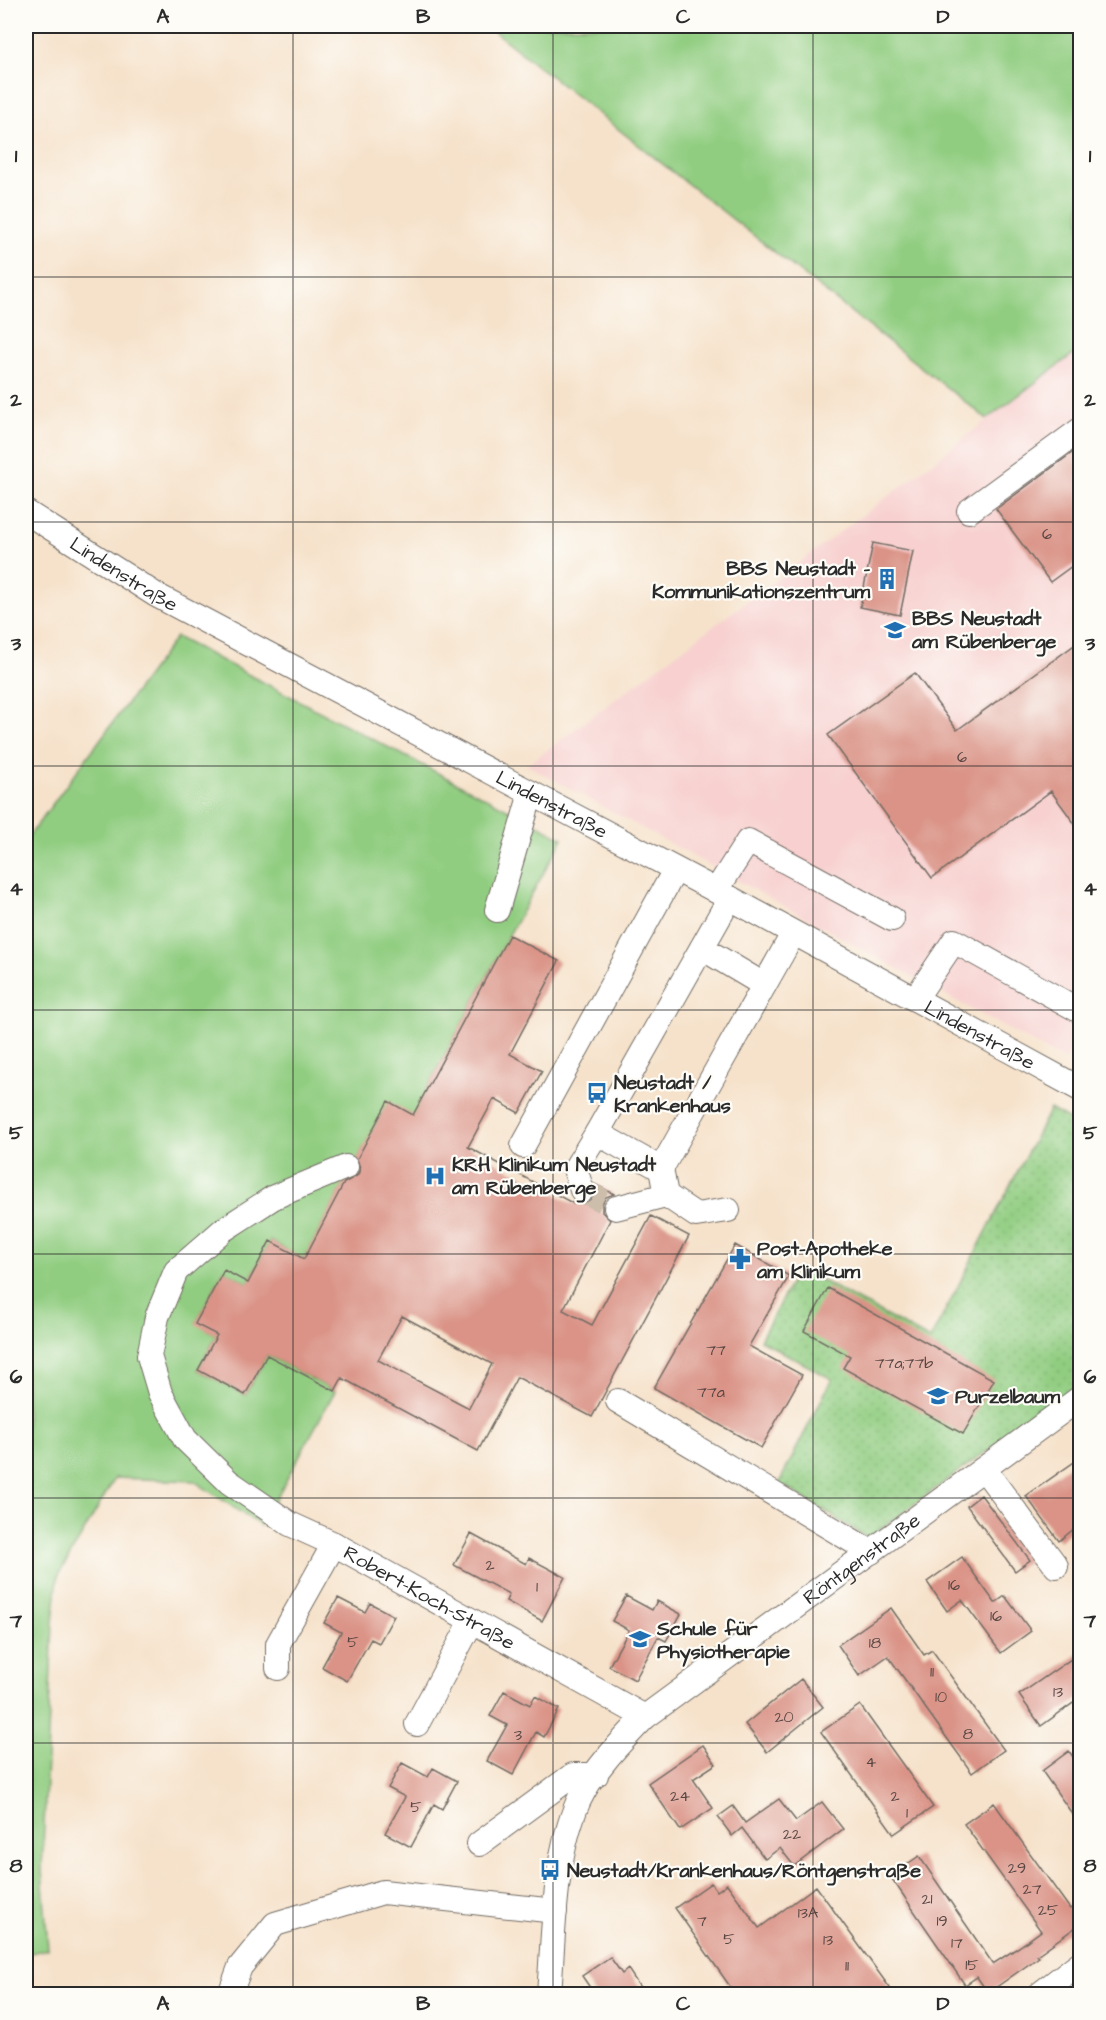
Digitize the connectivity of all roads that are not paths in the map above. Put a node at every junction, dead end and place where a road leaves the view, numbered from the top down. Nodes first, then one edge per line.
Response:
1 (1080, 430) edge
2 (26, 512) edge
3 (969, 512) dead end
4 (531, 793) junction
5 (675, 870) junction
6 (723, 895) junction
7 (497, 910) dead end
8 (892, 919) dead end
9 (793, 933) junction
10 (702, 948) junction
11 (764, 985) junction
12 (915, 999) junction
13 (1080, 1011) edge
14 (1079, 1084) edge
15 (597, 1132) junction
16 (523, 1146) dead end
17 (345, 1167) dead end
18 (662, 1169) junction
19 (582, 1190) dead end
20 (666, 1195) junction
21 (616, 1208) tunnel mouth
22 (728, 1210) dead end
23 (1080, 1398) edge
24 (618, 1401) dead end
25 (984, 1469) junction
26 (334, 1544) junction
27 (871, 1552) junction
28 (1056, 1566) dead end
29 (472, 1621) junction
30 (278, 1668) dead end
31 (645, 1717) junction
32 (417, 1724) dead end
33 (596, 1775) junction
34 (479, 1844) dead end
35 (555, 1911) junction
36 (1080, 1963) edge
37 (230, 1995) edge
38 (549, 1995) edge
39 (1040, 1995) edge

1 - 3 street
2 - 4 street, Lindenstraße
4 - 5 street, Lindenstraße
4 - 7 street
5 - 6 street, Lindenstraße
5 - 16 street
6 - 8 street
6 - 9 street, Lindenstraße
6 - 10 street
9 - 11 street
9 - 12 street, Lindenstraße
10 - 11 street
10 - 15 street
11 - 18 street
12 - 13 street
12 - 14 street, Lindenstraße
15 - 18 street
15 - 19 street
17 - 26 street
18 - 20 street
20 - 21 street
20 - 22 street
23 - 25 street, Röntgenstraße
24 - 27 street
25 - 27 street, Röntgenstraße
25 - 28 street
26 - 29 street, Robert-Koch-Straße
26 - 30 street, Robert-Koch-Straße
27 - 31 street, Röntgenstraße
29 - 31 street, Robert-Koch-Straße
29 - 32 street
31 - 33 street, Röntgenstraße
33 - 34 street
33 - 35 street, Röntgenstraße
35 - 37 street
35 - 38 street, Röntgenstraße
36 - 39 street

